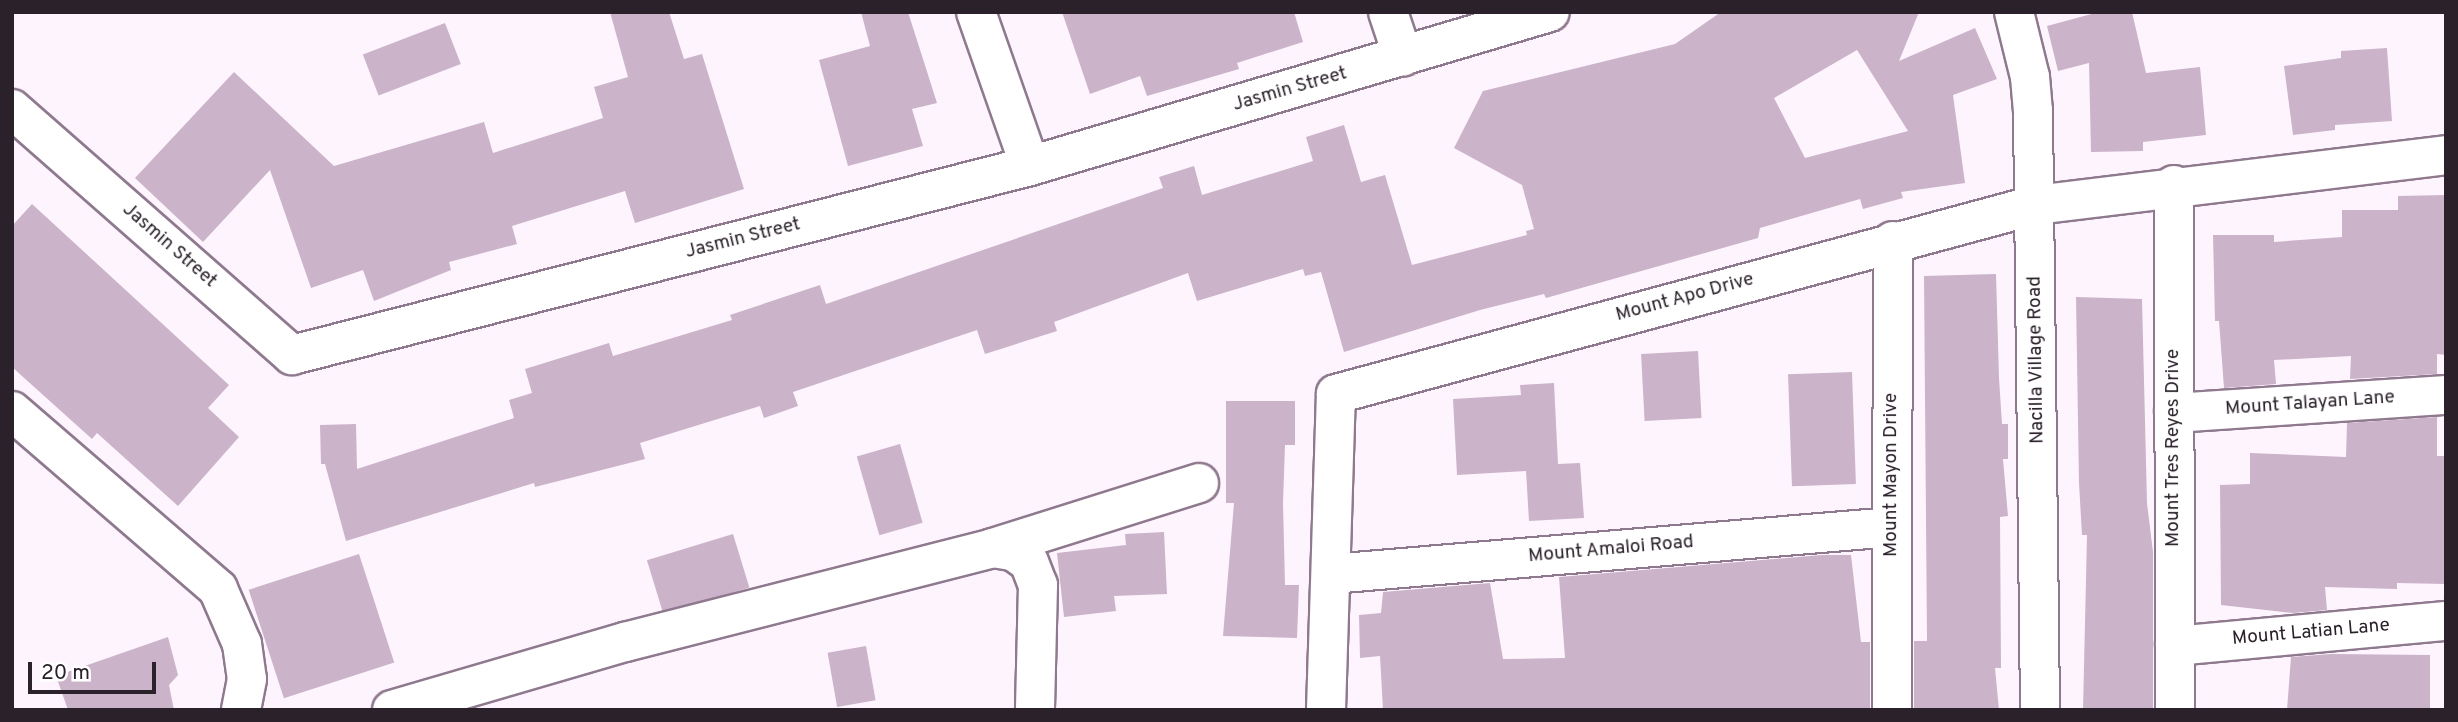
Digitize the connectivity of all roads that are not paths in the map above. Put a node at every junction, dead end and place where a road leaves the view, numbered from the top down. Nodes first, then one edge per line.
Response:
1 (976, 12) edge
2 (1388, 12) edge
3 (1550, 12) edge
4 (2014, 12) edge
5 (1403, 57) junction
6 (12, 109) edge
7 (2446, 155) edge
8 (1030, 166) junction
9 (2174, 185) junction
10 (2035, 205) junction
11 (1893, 241) junction
12 (2446, 396) edge
13 (12, 411) edge
14 (2174, 413) junction
15 (1199, 483) dead end
16 (1892, 527) junction
17 (993, 548) junction
18 (1331, 574) junction
19 (2446, 621) edge
20 (2175, 646) junction
21 (241, 710) edge
22 (392, 710) edge
23 (1035, 710) edge
24 (1326, 710) edge
25 (1892, 710) edge
26 (2040, 710) edge
27 (2175, 710) edge

1 - 8 street
2 - 5 street
3 - 5 street, Jasmin Street
4 - 10 street, Nacilla Village Road
5 - 8 street, Jasmin Street
6 - 8 street, Jasmin Street
7 - 9 street
9 - 10 street
9 - 14 street, Mount Tres Reyes Drive
10 - 11 street, Mount Apo Drive
10 - 26 street, Nacilla Village Road
11 - 16 street, Mount Mayon Drive
11 - 18 street, Mount Apo Drive
12 - 14 street, Mount Talayan Lane
13 - 21 street
14 - 20 street, Mount Tres Reyes Drive
15 - 17 street
16 - 18 street, Mount Amaloi Road
16 - 25 street, Mount Mayon Drive
17 - 22 street
17 - 23 street
18 - 24 street
19 - 20 street, Mount Latian Lane
20 - 27 street, Mount Tres Reyes Drive

